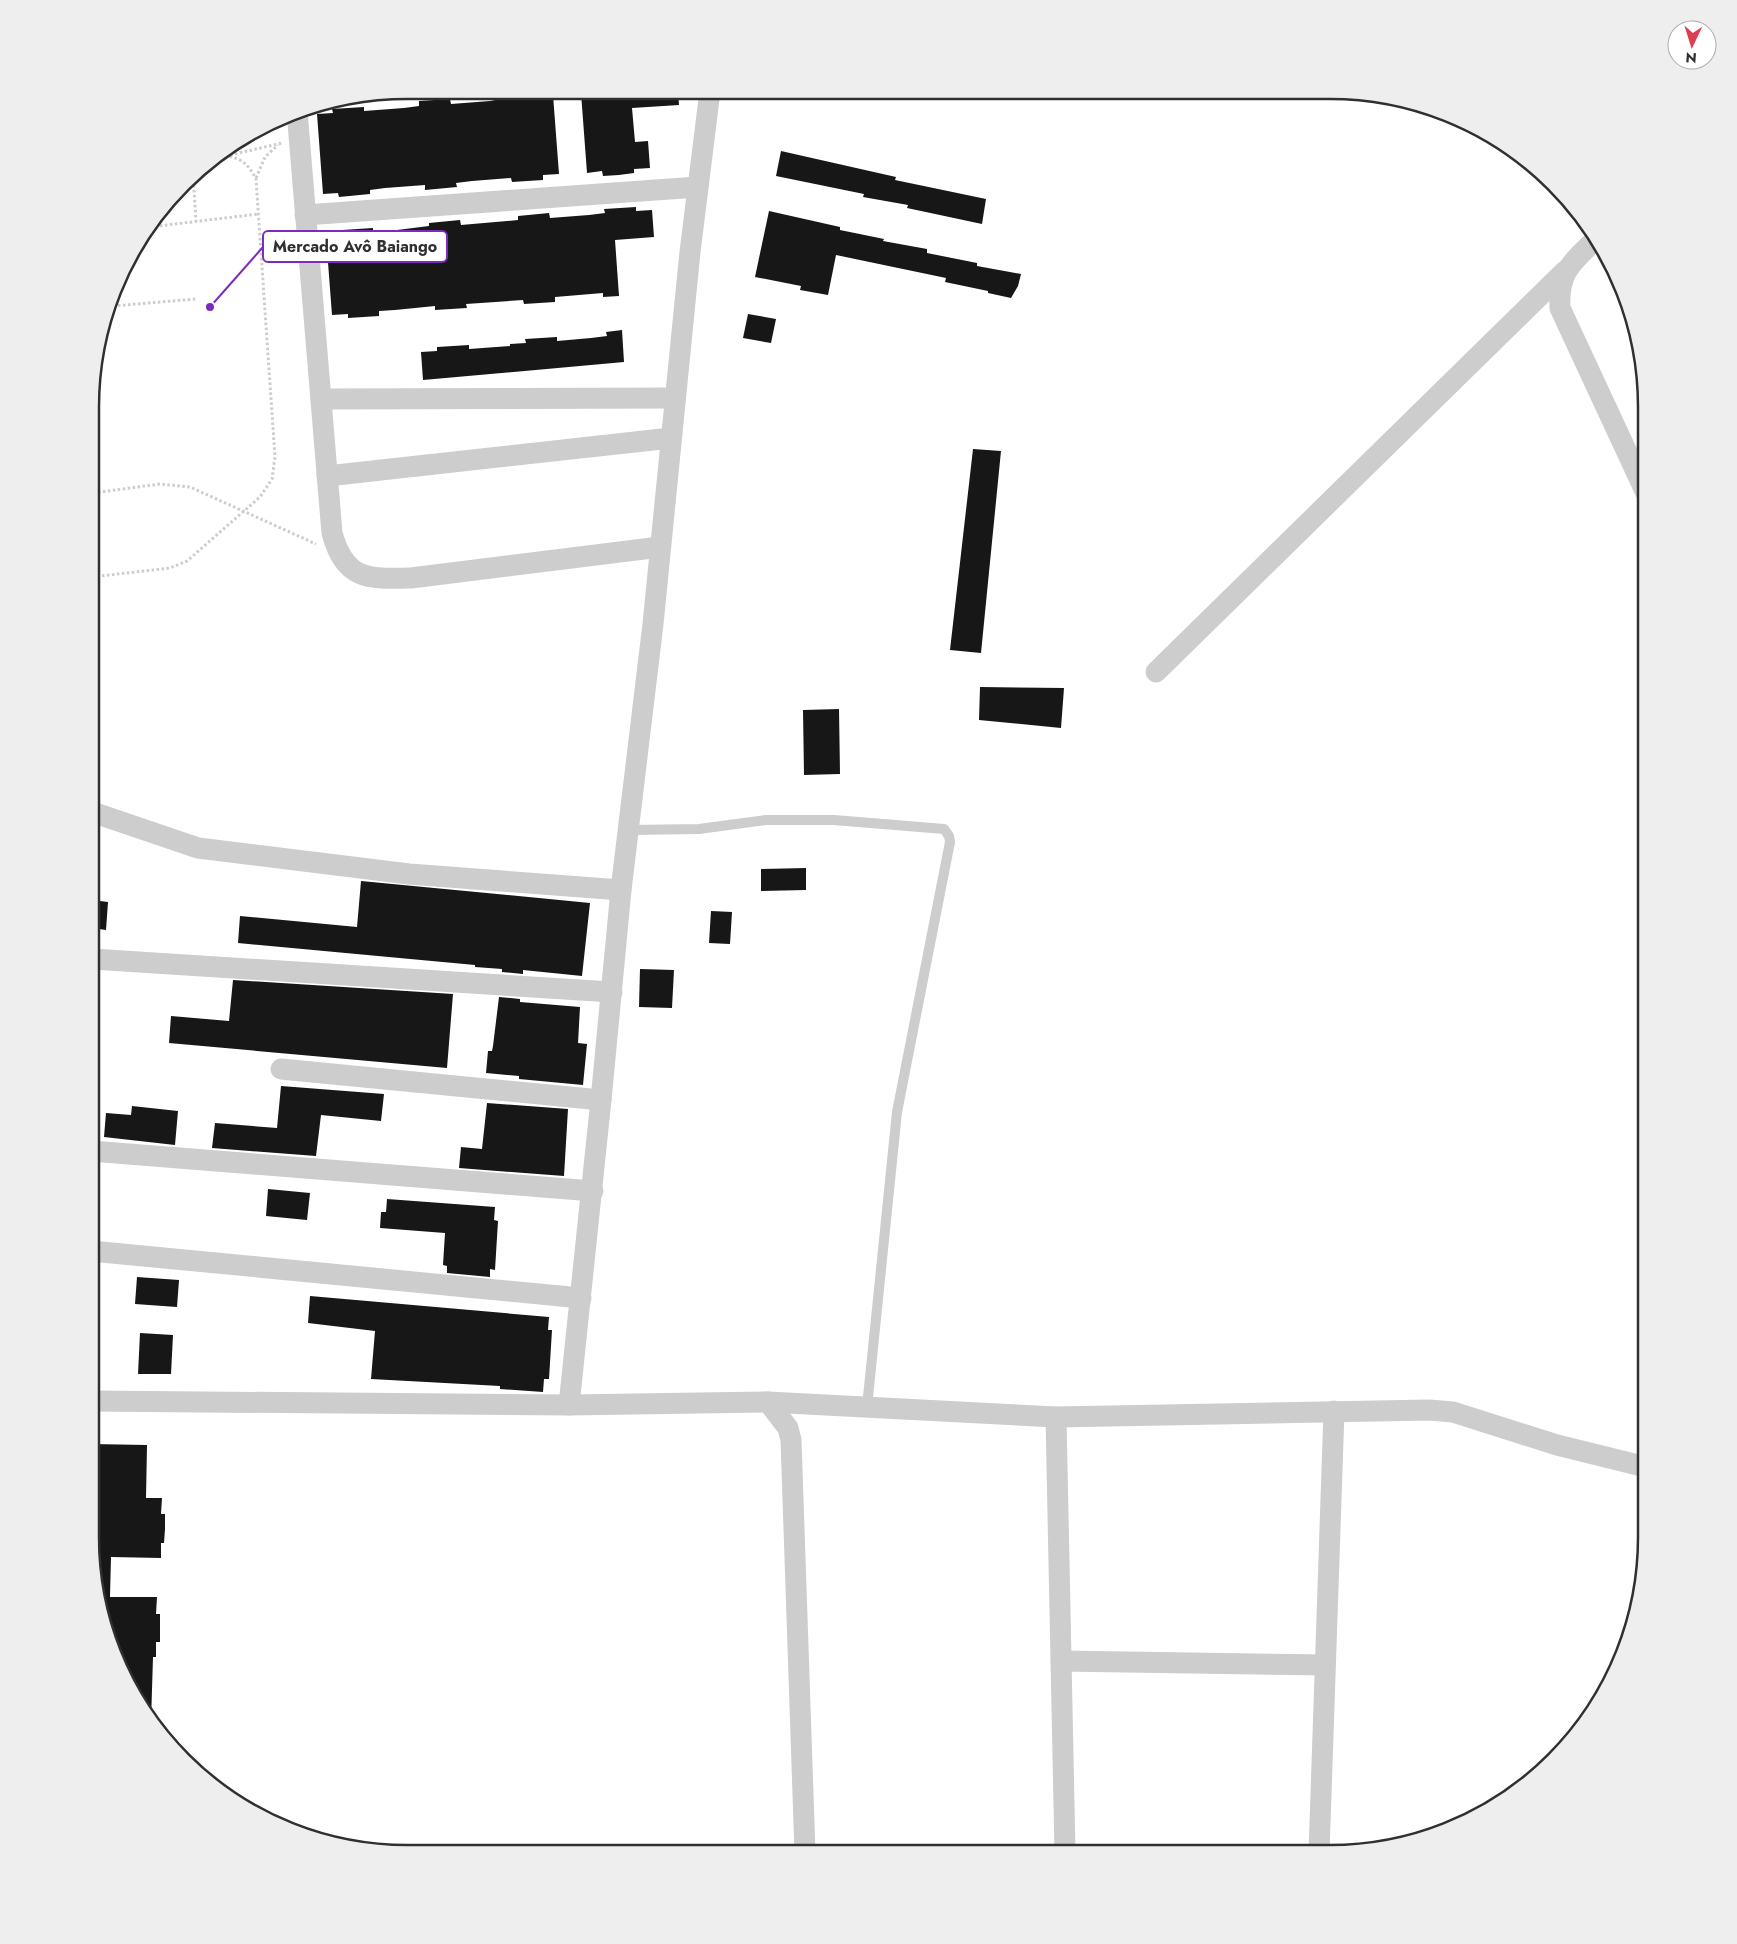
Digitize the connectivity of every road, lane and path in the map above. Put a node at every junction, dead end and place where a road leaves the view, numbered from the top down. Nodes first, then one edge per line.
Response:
1 (709, 99) edge
2 (298, 119) edge
3 (230, 155) edge
4 (228, 156) edge
5 (256, 179) junction
6 (194, 185) edge
7 (698, 186) junction
8 (259, 214) junction
9 (305, 215) junction
10 (196, 221) junction
11 (157, 226) edge
12 (1593, 247) edge
13 (1565, 271) junction
14 (196, 298) dead end
15 (116, 306) edge
16 (675, 398) junction
17 (321, 399) junction
18 (671, 438) junction
19 (327, 476) junction
20 (1638, 476) edge
21 (99, 492) edge
22 (243, 512) junction
23 (660, 547) junction
24 (338, 554) junction
25 (99, 576) edge
26 (1156, 672) dead end
27 (99, 814) edge
28 (630, 830) junction
29 (621, 890) junction
30 (99, 959) edge
31 (612, 992) junction
32 (281, 1069) dead end
33 (601, 1100) junction
34 (99, 1152) edge
35 (593, 1191) junction
36 (99, 1252) edge
37 (582, 1298) junction
38 (99, 1401) edge
39 (768, 1402) junction
40 (569, 1404) junction
41 (867, 1407) junction
42 (1334, 1411) junction
43 (1056, 1417) junction
44 (1638, 1465) edge
45 (1061, 1661) junction
46 (1325, 1665) junction
47 (805, 1845) edge
48 (1065, 1845) edge
49 (1319, 1845) edge

1 - 7 street
2 - 9 street
3 - 5 path
4 - 5 path
5 - 8 path
6 - 10 path
7 - 9 street
7 - 16 street
8 - 10 path
8 - 22 path
9 - 17 street
10 - 11 path
12 - 13 street
13 - 20 street
13 - 26 street
14 - 15 path
16 - 17 street
16 - 18 street
17 - 19 street
18 - 19 street
18 - 23 street
19 - 24 street
21 - 22 path
22 - 24 path
22 - 25 path
23 - 24 street
23 - 28 street
27 - 29 street
28 - 29 street
28 - 41 lane
29 - 31 street
30 - 31 street
31 - 33 street
32 - 33 street
33 - 35 street
34 - 35 street
35 - 37 street
36 - 37 street
37 - 40 street
38 - 40 street
39 - 40 street
39 - 41 street
39 - 47 street
41 - 43 street
42 - 43 street
42 - 44 street
42 - 46 street
43 - 45 street
45 - 46 street
45 - 48 street
46 - 49 street

